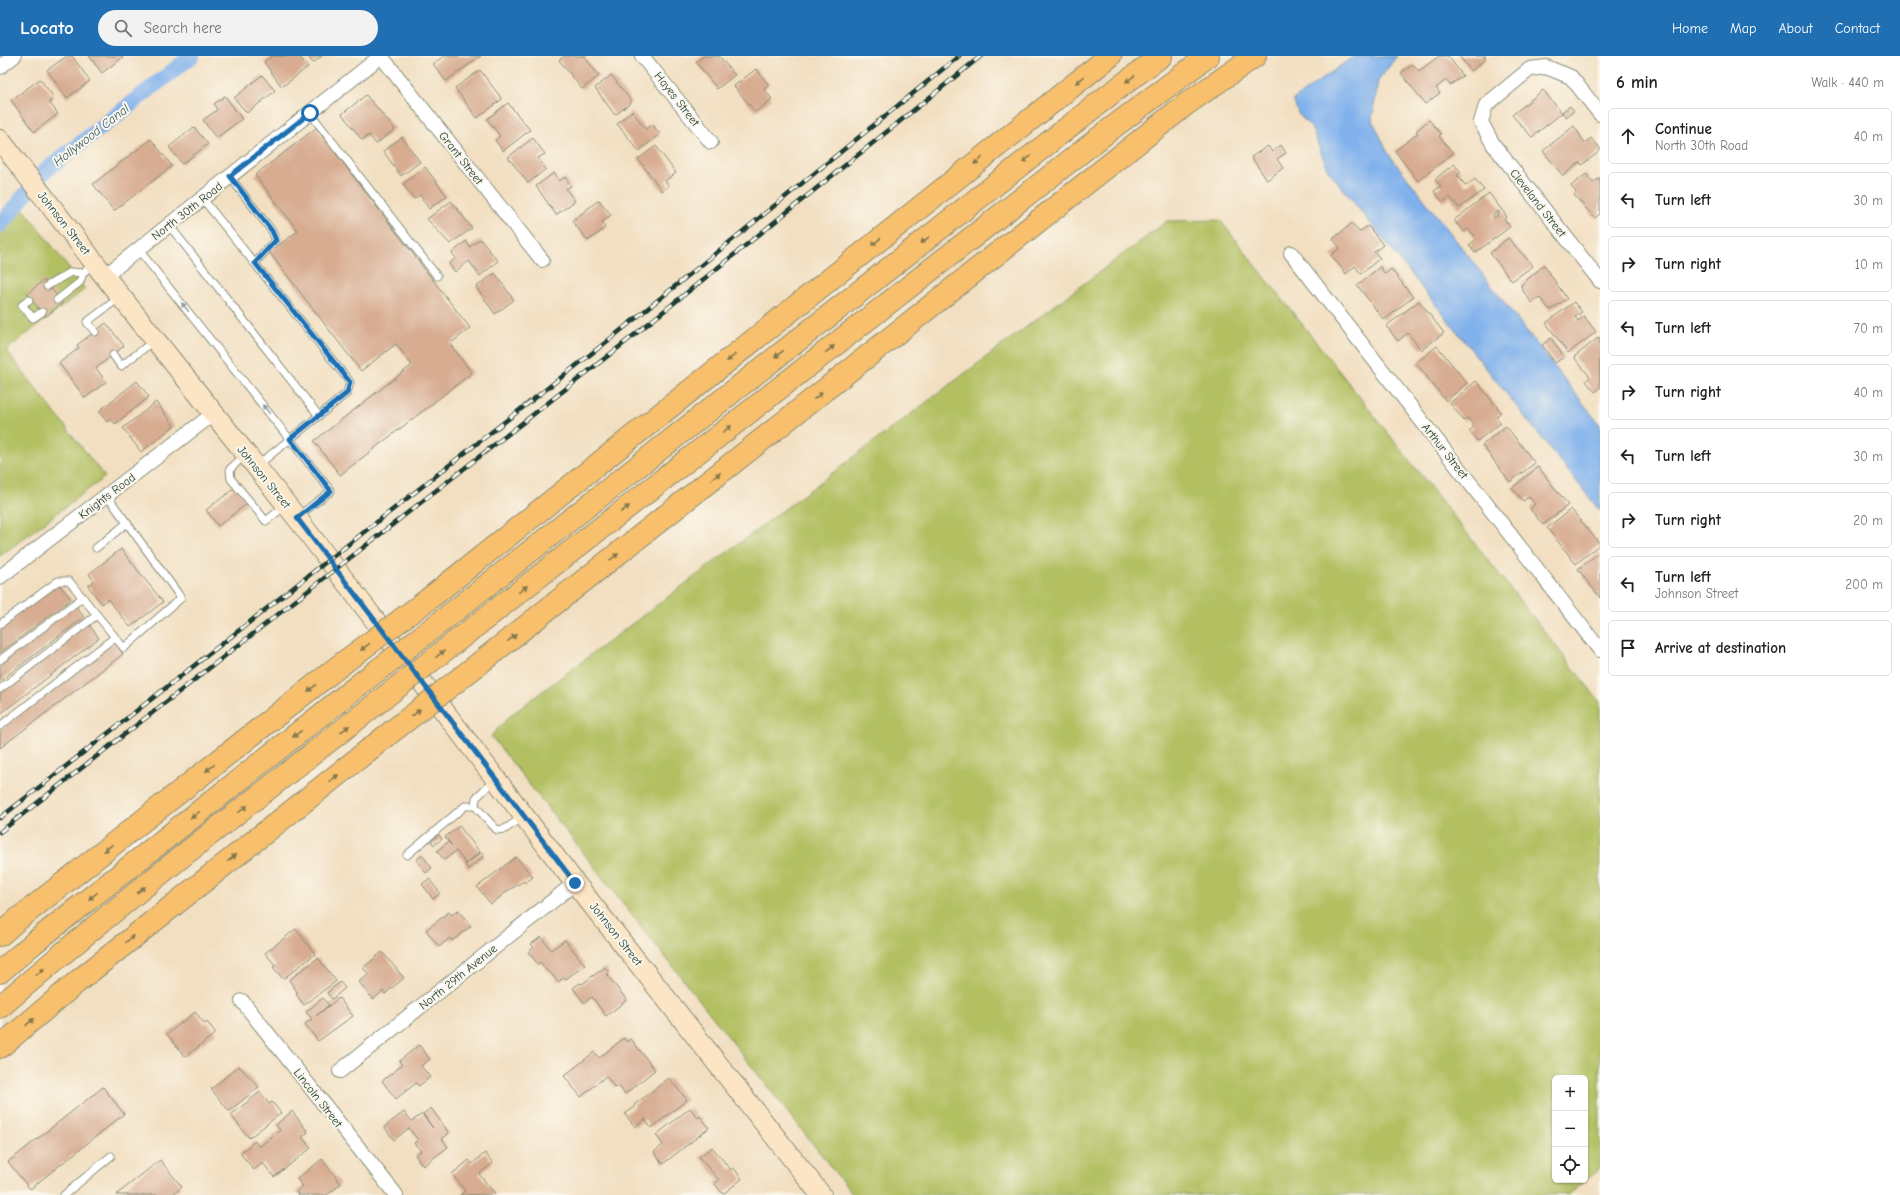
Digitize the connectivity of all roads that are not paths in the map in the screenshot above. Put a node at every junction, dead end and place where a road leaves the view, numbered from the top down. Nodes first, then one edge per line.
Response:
1 (14, 56) edge
2 (381, 56) edge
3 (642, 56) edge
4 (1110, 56) edge
5 (1161, 56) edge
6 (1208, 56) edge
7 (1255, 56) edge
8 (0, 67) edge
9 (310, 113) junction
10 (1600, 114) edge
11 (0, 140) edge
12 (711, 142) dead end
13 (230, 176) junction
14 (202, 198) junction
15 (169, 225) junction
16 (138, 249) junction
17 (1290, 252) dead end
18 (542, 260) dead end
19 (255, 263) junction
20 (94, 270) junction
21 (437, 276) dead end
22 (1600, 281) edge
23 (47, 286) dead end
24 (121, 296) junction
25 (29, 300) dead end
26 (57, 300) dead end
27 (42, 312) dead end
28 (95, 332) dead end
29 (155, 340) junction
30 (113, 355) dead end
31 (214, 414) junction
32 (319, 416) junction
33 (290, 439) junction
34 (251, 460) junction
35 (108, 496) junction
36 (292, 511) junction
37 (127, 523) junction
38 (96, 548) dead end
39 (0, 577) edge
40 (82, 598) junction
41 (97, 615) junction
42 (0, 624) edge
43 (115, 637) junction
44 (1600, 650) edge
45 (0, 660) edge
46 (0, 688) edge
47 (0, 726) edge
48 (496, 778) junction
49 (475, 806) junction
50 (524, 815) junction
51 (407, 855) dead end
52 (575, 883) junction
53 (8, 925) edge
54 (0, 936) edge
55 (0, 972) edge
56 (242, 1001) dead end
57 (0, 1007) edge
58 (0, 1047) edge
59 (340, 1071) dead end
60 (111, 1156) dead end
61 (64, 1195) edge
62 (396, 1195) edge
63 (821, 1195) edge

1 - 8 street
2 - 9 street, North 30th Road
2 - 18 street, Grant Street
3 - 12 street, Hayes Street
4 -> 53 highway, bridge
5 -> 55 highway, bridge
57 -> 6 highway, bridge
58 -> 7 highway, bridge
9 - 13 street, North 30th Road
9 - 21 lane
10 - 22 street, Cleveland Street
11 - 20 street, Johnson Street
13 - 14 street, North 30th Road
13 - 19 lane
14 - 15 street, North 30th Road
14 - 19 lane
15 - 16 street, North 30th Road
15 - 32 lane
16 - 20 street, North 30th Road
33 -> 16 lane
17 - 44 street, Arthur Street
19 - 32 lane
20 - 23 lane
20 - 24 street, Johnson Street
20 - 26 lane
24 - 28 lane
24 - 29 street, Johnson Street
25 - 27 lane
29 - 30 lane
29 - 31 street, Johnson Street
31 - 34 street, Johnson Street
31 - 35 street, Knights Road
32 - 33 lane
33 - 34 lane
33 - 36 lane
34 - 36 street, Johnson Street
34 - 36 lane
35 - 37 lane
35 - 39 street, Knights Road
36 - 48 street, Johnson Street
37 - 38 lane
37 - 43 lane
40 - 41 lane
40 - 42 lane
40 - 45 lane
41 - 43 lane
41 - 46 lane
43 - 47 lane
48 - 49 lane
48 - 50 street, Johnson Street
49 - 50 lane
49 - 51 lane
50 - 52 street, Johnson Street
52 - 59 street, North 29th Avenue
52 - 63 street, Johnson Street
53 - 54 highway
56 - 62 street, Lincoln Street
60 - 61 lane

